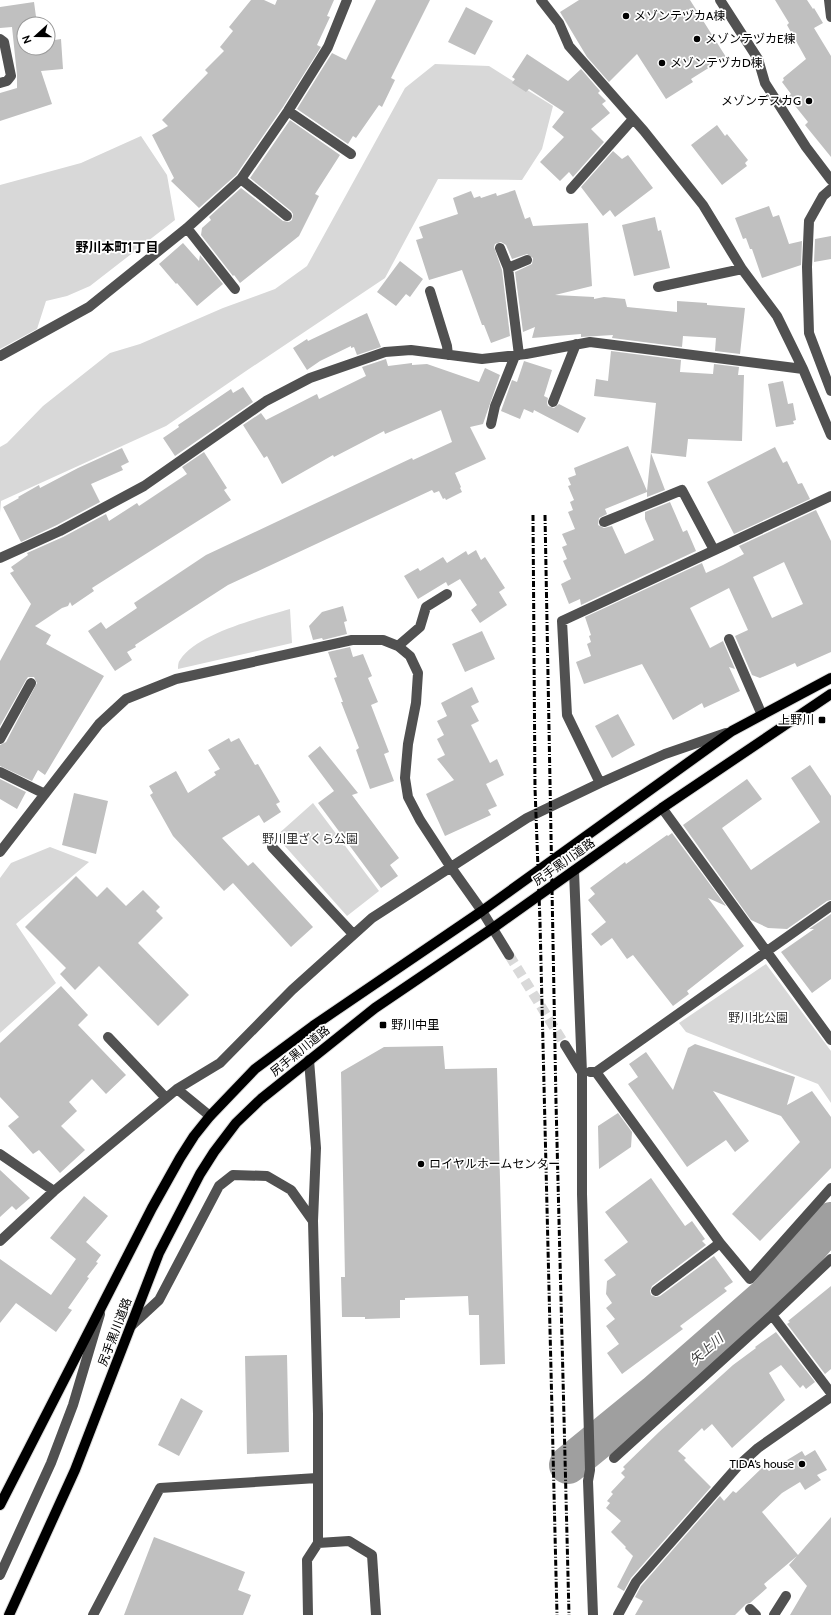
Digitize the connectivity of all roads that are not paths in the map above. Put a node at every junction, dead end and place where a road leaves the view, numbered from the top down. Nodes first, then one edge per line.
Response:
1 (347, 0) edge
2 (541, 0) edge
3 (720, 0) edge
4 (829, 0) edge
5 (831, 17) edge
6 (0, 40) edge
7 (0, 83) edge
8 (288, 112) junction
9 (633, 119) junction
10 (351, 154) dead end
11 (241, 178) junction
12 (831, 180) edge
13 (571, 189) dead end
14 (831, 189) edge
15 (287, 216) dead end
16 (187, 228) junction
17 (500, 248) dead end
18 (527, 260) dead end
19 (508, 268) junction
20 (742, 269) junction
21 (658, 287) dead end
22 (235, 289) dead end
23 (430, 291) dead end
24 (576, 344) junction
25 (448, 355) junction
26 (0, 356) edge
27 (517, 356) junction
28 (803, 369) junction
29 (831, 391) edge
30 (553, 402) dead end
31 (491, 424) dead end
32 (831, 435) edge
33 (831, 496) edge
34 (604, 522) dead end
35 (714, 550) junction
36 (0, 558) edge
37 (447, 594) dead end
38 (729, 639) dead end
39 (398, 646) junction
40 (831, 678) edge
41 (32, 683) dead end
42 (831, 694) edge
43 (762, 715) junction
44 (732, 731) junction
45 (0, 740) edge
46 (0, 772) edge
47 (600, 782) junction
48 (45, 794) junction
49 (662, 808) junction
50 (272, 847) dead end
51 (0, 852) edge
52 (450, 866) junction
53 (574, 871) junction
54 (831, 906) edge
55 (482, 911) junction
56 (493, 928) junction
57 (353, 934) junction
58 (766, 952) junction
59 (509, 955) tunnel mouth
60 (108, 1037) dead end
61 (831, 1040) edge
62 (565, 1045) tunnel mouth
63 (309, 1060) junction
64 (596, 1072) junction
65 (582, 1073) junction
66 (177, 1089) junction
67 (166, 1098) junction
68 (210, 1116) junction
69 (0, 1154) edge
70 (831, 1188) edge
71 (54, 1191) junction
72 (313, 1221) junction
73 (0, 1241) edge
74 (720, 1243) junction
75 (831, 1259) edge
76 (656, 1291) dead end
77 (103, 1305) junction
78 (772, 1315) junction
79 (132, 1324) junction
80 (831, 1393) edge
81 (831, 1397) edge
82 (614, 1458) dead end
83 (317, 1478) junction
84 (0, 1505) edge
85 (318, 1543) junction
86 (0, 1575) edge
87 (786, 1596) dead end
88 (9, 1615) edge
89 (93, 1615) edge
90 (308, 1615) edge
91 (376, 1615) edge
92 (593, 1615) edge
93 (618, 1615) edge
94 (774, 1615) edge

1 - 8 street
2 - 9 street
3 - 12 street
4 - 5 street
6 - 7 street
8 - 10 street
8 - 11 street
9 - 13 street
9 - 20 street
11 - 15 street
11 - 16 street
14 - 29 street
16 - 22 street
16 - 26 street
17 - 19 street
18 - 19 street
19 - 27 street
20 - 21 street
20 - 28 street
23 - 25 street
24 - 27 street
24 - 28 street
24 - 30 street
25 - 27 street
25 - 36 street
27 - 31 street
28 - 32 street
33 - 35 street
34 - 35 street
35 - 47 street
37 - 39 street
38 - 43 street
39 - 48 street
39 - 52 street
40 - 43 main road, 尻手黒川道路
41 - 45 street
42 - 49 main road, 尻手黒川道路
43 - 44 main road, 尻手黒川道路
44 - 47 street
44 - 55 main road, 尻手黒川道路
46 - 48 street
47 - 52 street
48 - 51 street
49 - 53 main road, 尻手黒川道路
49 - 58 street
50 - 57 street
52 - 55 street
52 - 57 street
53 - 56 main road, 尻手黒川道路
53 - 65 street
54 - 58 street
55 - 56 street
55 - 68 main road, 尻手黒川道路
56 - 59 street
56 - 63 main road, 尻手黒川道路
57 - 66 street
58 - 61 street
58 - 64 street
60 - 67 street
62 - 65 street
63 - 72 street
63 - 79 main road, 尻手黒川道路
64 - 65 street
64 - 74 street
65 - 92 street
66 - 67 street
66 - 68 street
67 - 71 street
68 - 77 main road, 尻手黒川道路
69 - 71 street
70 - 74 street
71 - 73 street
72 - 79 street
72 - 83 street
74 - 76 street
75 - 78 street
77 - 84 main road, 尻手黒川道路
77 - 86 street
78 - 80 street
78 - 82 street
79 - 88 main road, 尻手黒川道路
81 - 93 street
83 - 85 street
83 - 89 street
85 - 90 street
85 - 91 street
87 - 94 street

